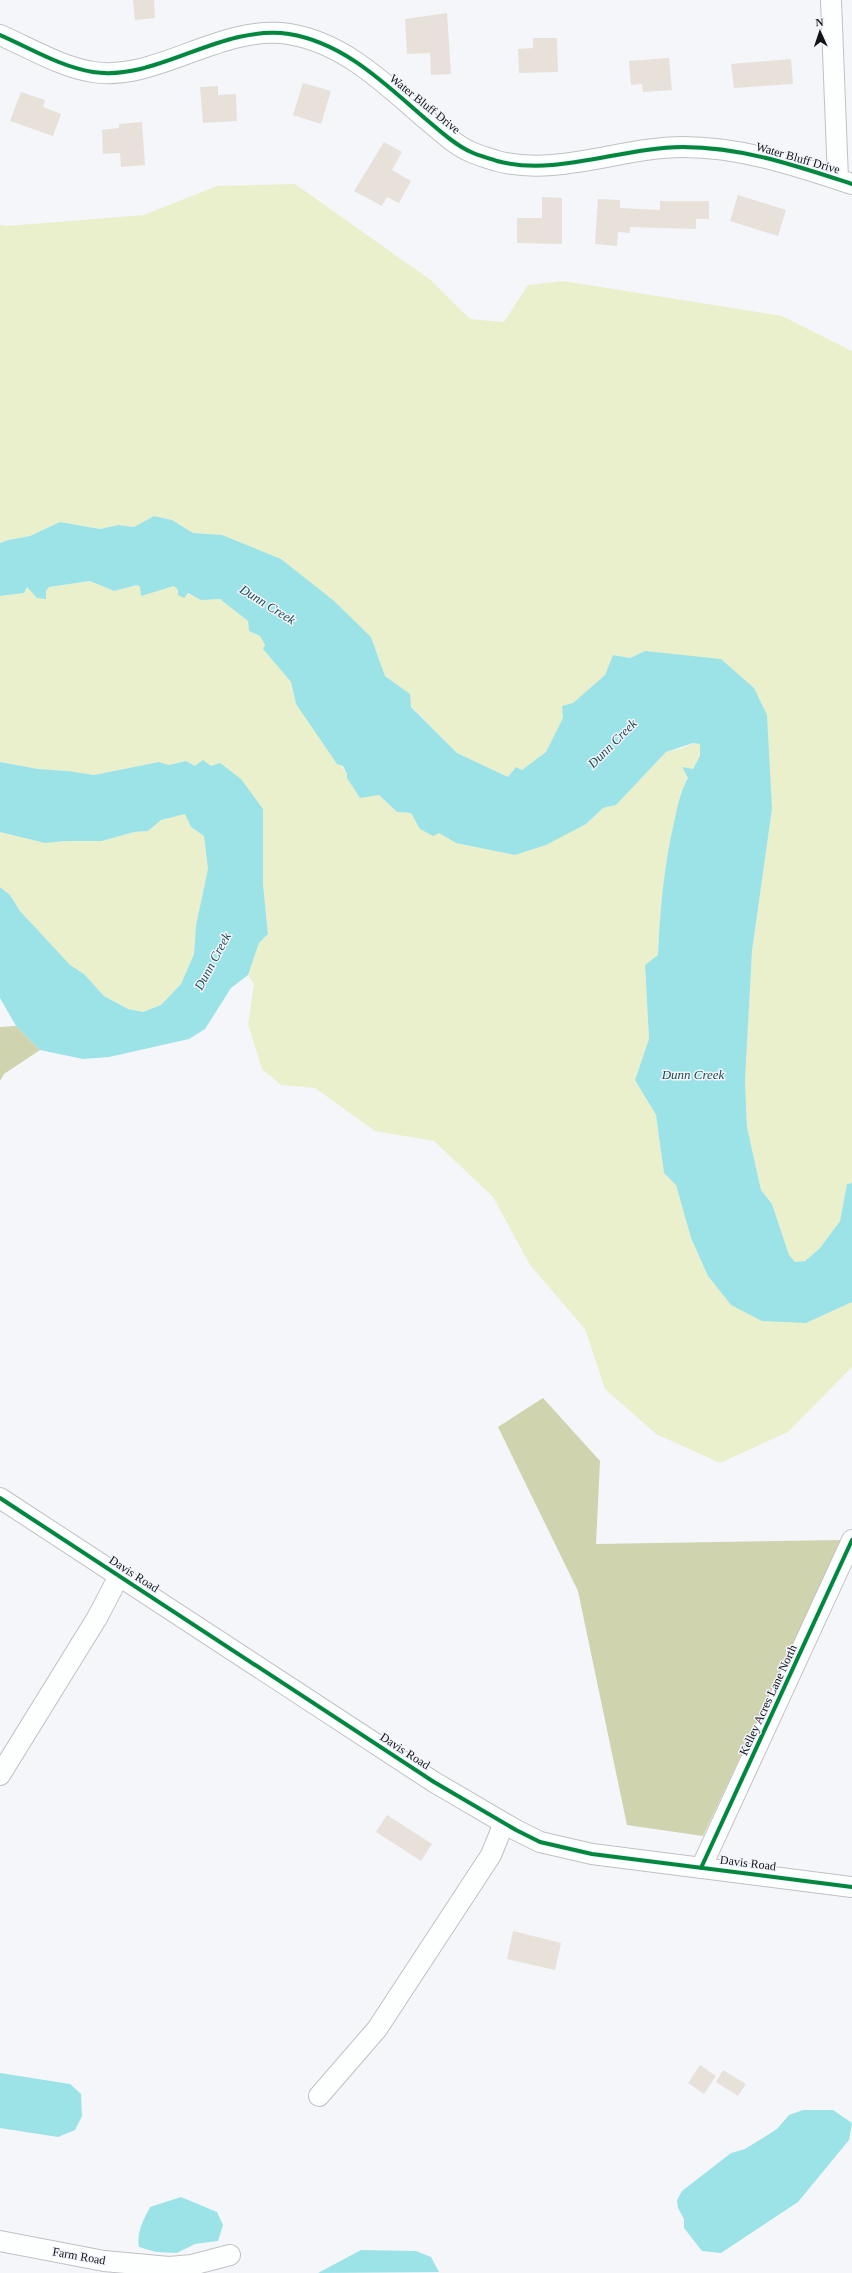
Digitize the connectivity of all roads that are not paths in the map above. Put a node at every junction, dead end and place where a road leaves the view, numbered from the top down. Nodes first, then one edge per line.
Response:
1 (831, 0) edge
2 (0, 35) edge
3 (845, 181) edge
4 (0, 1498) edge
5 (852, 1540) edge
6 (119, 1576) junction
7 (0, 1775) edge
8 (504, 1824) junction
9 (701, 1868) junction
10 (852, 1886) edge
11 (319, 2096) dead end
12 (0, 2241) edge
13 (230, 2255) dead end

1 - 3 street
2 - 3 street, Water Bluff Drive
4 - 6 street, Davis Road
5 - 9 street, Kelley Acres Lane North
6 - 7 street
6 - 8 street, Davis Road
8 - 9 street, Davis Road
8 - 11 street
9 - 10 street, Davis Road
12 - 13 street, Farm Road

